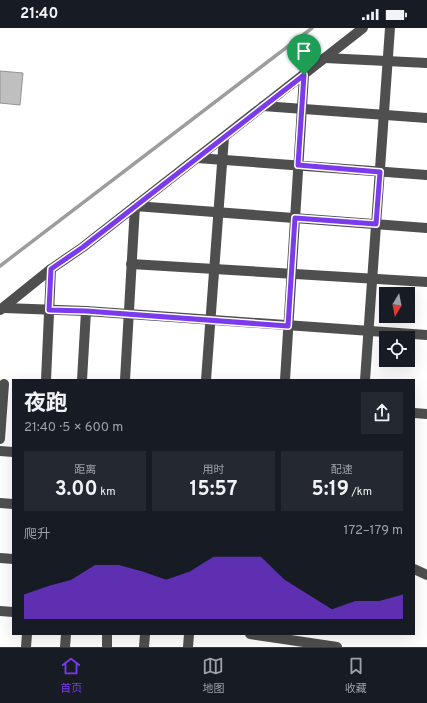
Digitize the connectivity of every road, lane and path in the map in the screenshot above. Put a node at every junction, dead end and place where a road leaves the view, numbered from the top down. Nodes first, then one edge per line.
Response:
1 (363, 28) edge
2 (390, 28) edge
3 (325, 58) junction
4 (388, 61) junction
5 (427, 63) edge
6 (304, 75) junction
7 (264, 106) junction
8 (301, 109) junction
9 (384, 115) junction
10 (427, 118) edge
11 (224, 137) junction
12 (197, 158) junction
13 (222, 160) junction
14 (298, 165) junction
15 (380, 172) junction
16 (427, 175) edge
17 (135, 206) junction
18 (218, 212) junction
19 (295, 218) junction
20 (376, 224) junction
21 (427, 228) edge
22 (132, 264) junction
23 (51, 269) junction
24 (214, 269) junction
25 (291, 274) junction
26 (372, 278) junction
27 (427, 282) edge
28 (2, 309) edge
29 (49, 310) junction
30 (86, 311) junction
31 (129, 314) junction
32 (210, 320) junction
33 (288, 326) junction
34 (369, 331) junction
35 (427, 335) edge
36 (46, 379) edge
37 (82, 379) edge
38 (125, 379) edge
39 (206, 379) edge
40 (285, 379) edge
41 (365, 379) edge
42 (6, 384) edge
43 (415, 413) edge
44 (427, 414) edge
45 (0, 439) edge
46 (0, 451) edge
47 (12, 452) edge
48 (0, 504) edge
49 (12, 504) edge
50 (0, 558) edge
51 (12, 559) edge
52 (415, 569) edge
53 (427, 575) edge
54 (0, 611) edge
55 (12, 612) edge
56 (26, 635) edge
57 (66, 635) edge
58 (108, 635) edge
59 (145, 635) edge
60 (189, 635) edge
61 (257, 635) edge
62 (26, 647) edge
63 (66, 647) edge
64 (107, 647) edge
65 (144, 647) edge
66 (188, 647) edge
67 (337, 647) edge

1 - 3 lane
2 - 4 lane
3 - 4 lane
3 - 6 lane
4 - 5 lane
4 - 9 lane
6 - 7 lane
6 - 8 lane
7 - 8 lane
7 - 11 lane
8 - 9 lane
8 - 14 lane
9 - 10 lane
9 - 15 lane
11 - 12 lane
11 - 13 lane
12 - 13 lane
12 - 17 lane
13 - 14 lane
13 - 18 lane
14 - 15 lane
14 - 19 lane
15 - 16 lane
15 - 20 lane
17 - 18 lane
17 - 22 lane
17 - 23 lane
18 - 19 lane
18 - 24 lane
19 - 20 lane
19 - 25 lane
20 - 21 lane
20 - 26 lane
22 - 24 lane
22 - 31 lane
23 - 28 lane
23 - 29 lane
24 - 25 lane
24 - 32 lane
25 - 26 lane
25 - 33 lane
26 - 27 lane
26 - 34 lane
28 - 29 lane
29 - 30 lane
29 - 36 lane
30 - 31 lane
30 - 37 lane
31 - 32 lane
31 - 38 lane
32 - 33 lane
32 - 39 lane
33 - 34 lane
33 - 40 lane
34 - 35 lane
34 - 41 lane
42 - 45 lane
43 - 44 lane
46 - 47 lane
48 - 49 lane
50 - 51 lane
52 - 53 lane
54 - 55 lane
56 - 62 lane
57 - 63 lane
58 - 64 lane
59 - 65 lane
60 - 66 lane
61 - 67 lane

